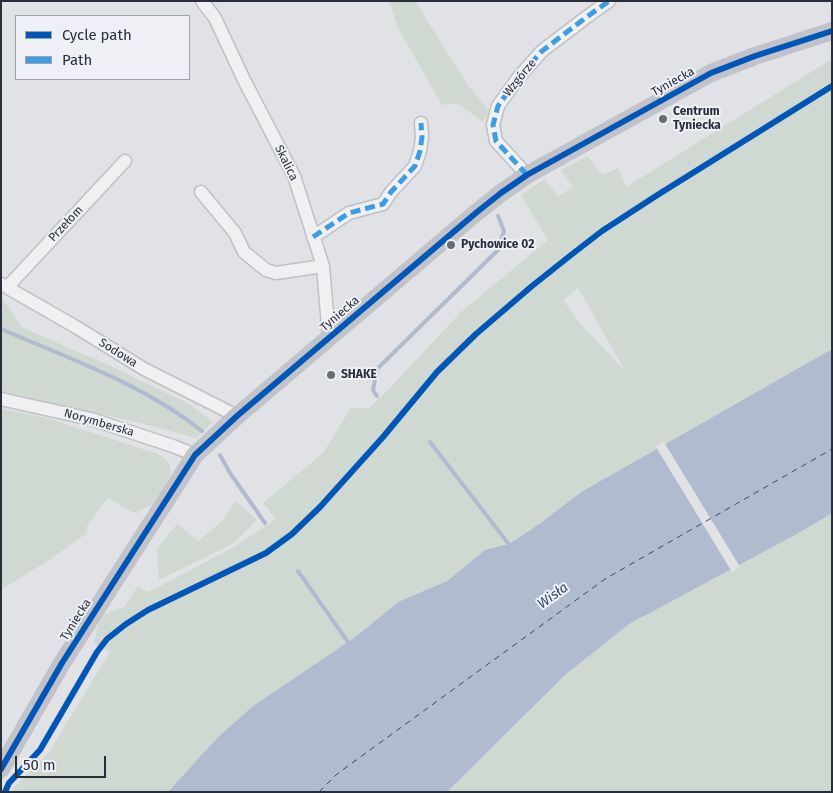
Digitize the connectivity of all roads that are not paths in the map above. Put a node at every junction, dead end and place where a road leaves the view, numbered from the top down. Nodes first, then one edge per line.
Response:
1 (202, 1) edge
2 (609, 1) edge
3 (832, 31) edge
4 (421, 123) dead end
5 (125, 161) dead end
6 (527, 175) junction
7 (201, 192) dead end
8 (313, 237) junction
9 (323, 266) junction
10 (5, 285) edge
11 (329, 338) junction
12 (1, 399) edge
13 (237, 416) junction
14 (195, 455) junction
15 (1, 769) edge

1 - 8 street, Skalica
2 - 6 street, Wzgórze
3 - 6 street, Tyniecka
4 - 8 street
5 - 10 street, Przełom
6 - 11 street, Tyniecka
7 - 9 street
8 - 9 street, Skalica
9 - 11 street, Skalica
10 - 13 street, Sodowa
11 - 13 street, Tyniecka
12 - 14 street, Norymberska
13 - 14 street, Tyniecka
14 - 15 street, Tyniecka

